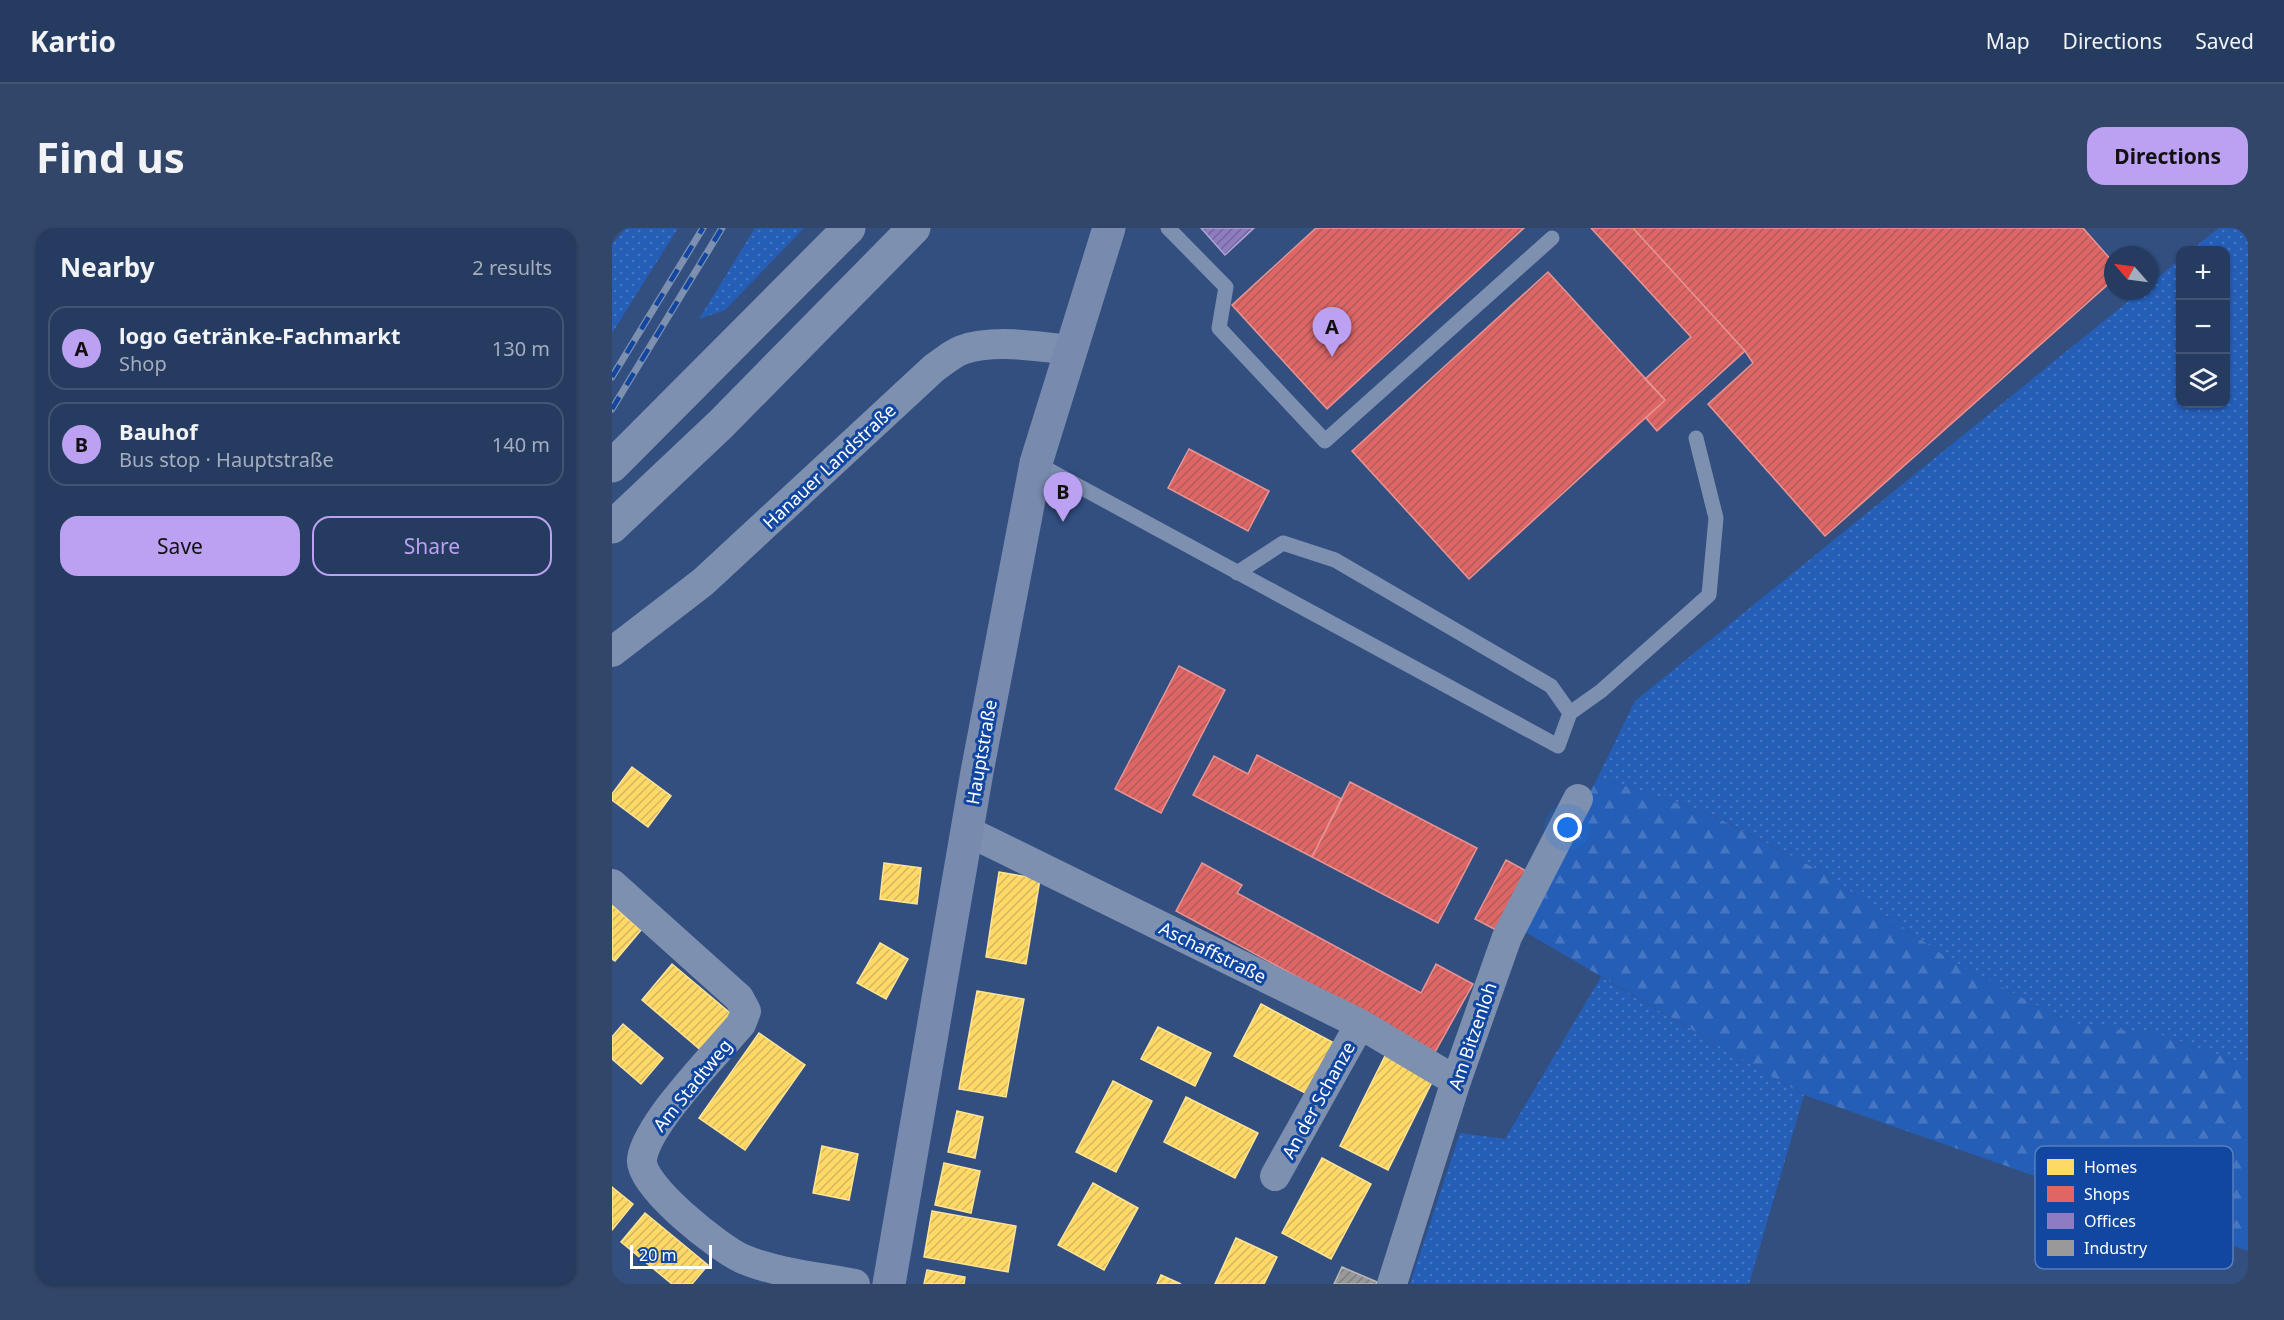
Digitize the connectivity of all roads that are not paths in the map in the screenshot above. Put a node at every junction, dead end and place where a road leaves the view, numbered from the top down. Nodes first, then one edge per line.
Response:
1 (849, 228) edge
2 (914, 228) edge
3 (1109, 228) edge
4 (1168, 228) edge
5 (1552, 238) dead end
6 (1070, 350) junction
7 (1696, 438) dead end
8 (1036, 463) junction
9 (612, 466) edge
10 (612, 527) edge
11 (1237, 573) junction
12 (612, 652) edge
13 (1570, 713) junction
14 (1578, 799) dead end
15 (967, 831) junction
16 (612, 884) edge
17 (1360, 1024) junction
18 (1456, 1081) junction
19 (1275, 1176) dead end
20 (855, 1284) edge
21 (889, 1284) edge
22 (1392, 1284) edge

1 - 9 highway
2 - 10 highway
3 - 6 street, Hauptstraße
4 - 5 lane
6 - 8 street, Hauptstraße
6 - 12 street, Hanauer Landstraße
7 - 13 lane
8 - 11 lane
8 - 15 street, Hauptstraße
11 - 13 lane
11 - 13 lane
14 - 18 street, Am Bitzenloh
15 - 17 street, Aschaffstraße
15 - 21 street, Hauptstraße
16 - 20 street, Am Stadtweg
17 - 18 street, Aschaffstraße
17 - 19 street, An der Schanze
18 - 22 street, Am Bitzenloh

